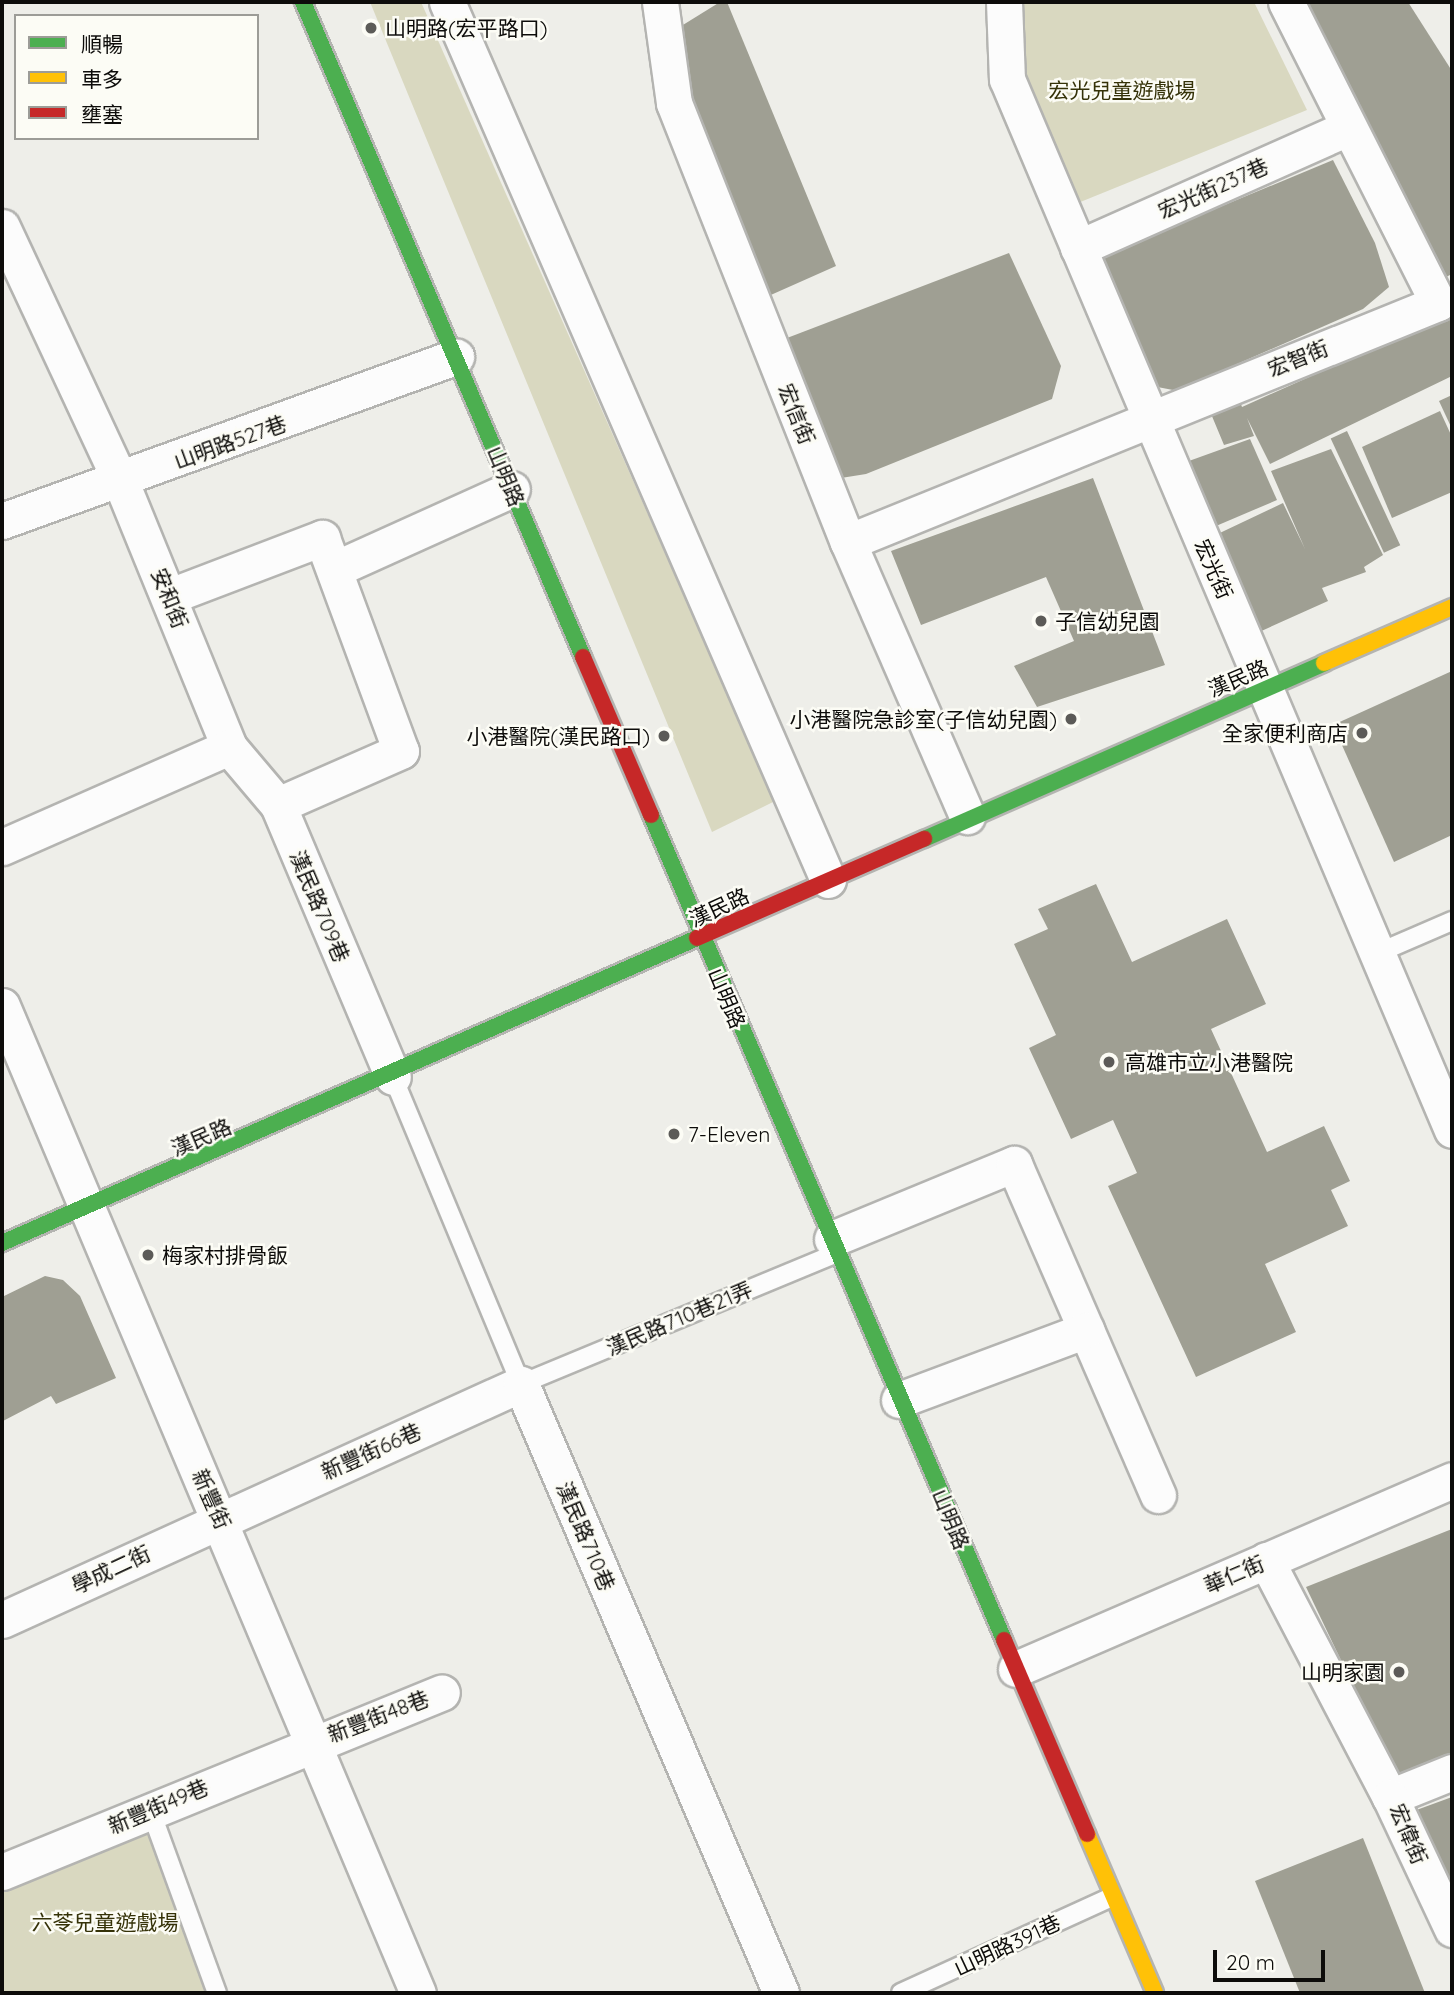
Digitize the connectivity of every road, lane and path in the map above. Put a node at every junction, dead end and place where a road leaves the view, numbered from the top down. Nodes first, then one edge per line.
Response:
1 (303, 2) edge
2 (447, 2) edge
3 (660, 2) edge
4 (1004, 2) edge
5 (1286, 2) edge
6 (1348, 128) junction
7 (2, 228) edge
8 (1078, 248) junction
9 (1445, 299) edge
10 (456, 357) junction
11 (1146, 418) junction
12 (121, 482) junction
13 (512, 489) junction
14 (2, 521) edge
15 (848, 542) junction
16 (335, 569) junction
17 (170, 596) junction
18 (1452, 607) edge
19 (1267, 688) junction
20 (229, 747) junction
21 (278, 805) junction
22 (967, 816) junction
23 (2, 847) edge
24 (828, 880) junction
25 (1452, 921) edge
26 (701, 939) junction
27 (1378, 953) junction
28 (2, 1006) edge
29 (393, 1077) junction
30 (1452, 1130) edge
31 (84, 1210) junction
32 (2, 1244) edge
33 (835, 1246) junction
34 (1086, 1330) junction
35 (521, 1384) junction
36 (899, 1400) junction
37 (1452, 1480) edge
38 (1158, 1495) dead end
39 (221, 1518) junction
40 (1266, 1560) junction
41 (2, 1620) edge
42 (1016, 1669) junction
43 (442, 1692) dead end
44 (315, 1740) junction
45 (1452, 1772) edge
46 (1390, 1797) junction
47 (150, 1809) junction
48 (2, 1872) edge
49 (1112, 1897) junction
50 (1452, 1930) edge
51 (217, 1993) edge
52 (418, 1993) edge
53 (780, 1993) edge
54 (901, 1993) edge
55 (1155, 1993) edge

1 - 10 street, 山明路
2 - 24 street
3 - 15 street, 宏信街
4 - 8 street, 宏光街
5 - 6 street, 宏智街
6 - 8 street, 宏光街237巷
6 - 9 street, 宏智街
7 - 12 street, 安和街
8 - 11 street, 宏光街
9 - 11 street, 宏智街
10 - 12 street, 山明路527巷
10 - 13 street, 山明路
11 - 15 street, 宏智街
11 - 19 street, 宏光街
12 - 14 street, 山明路527巷
12 - 17 street, 安和街
13 - 16 street
13 - 26 street, 山明路
15 - 22 street, 宏信街
16 - 17 street
16 - 21 street
17 - 20 street, 安和街
18 - 19 street, 漢民路
19 - 22 street, 漢民路
19 - 27 street, 宏光街
20 - 21 street, 漢民路709巷
20 - 23 street
21 - 29 street, 漢民路709巷
22 - 24 street, 漢民路
24 - 26 street, 漢民路
25 - 27 lane
26 - 29 street, 漢民路
26 - 33 street, 山明路
27 - 30 street, 宏光街
28 - 31 street, 新豐街
29 - 31 street, 漢民路
29 - 35 lane, 漢民路710巷
31 - 32 street, 漢民路
31 - 39 street, 新豐街
33 - 34 street
33 - 35 lane, 漢民路710巷21弄
33 - 36 street, 山明路
34 - 36 street
34 - 38 street
35 - 39 street, 新豐街66巷
35 - 53 street, 漢民路710巷
36 - 42 street, 山明路
37 - 40 street, 華仁街
39 - 41 street, 學成二街
39 - 44 street, 新豐街
40 - 42 street, 華仁街
40 - 46 street
42 - 49 street, 山明路
43 - 44 street, 新豐街48巷
44 - 47 street, 新豐街49巷
44 - 52 street, 新豐街
45 - 46 street, 宏偉街
46 - 50 street, 宏偉街
47 - 48 street, 新豐街49巷
47 - 51 lane
49 - 54 lane, 山明路391巷
49 - 55 street, 山明路

